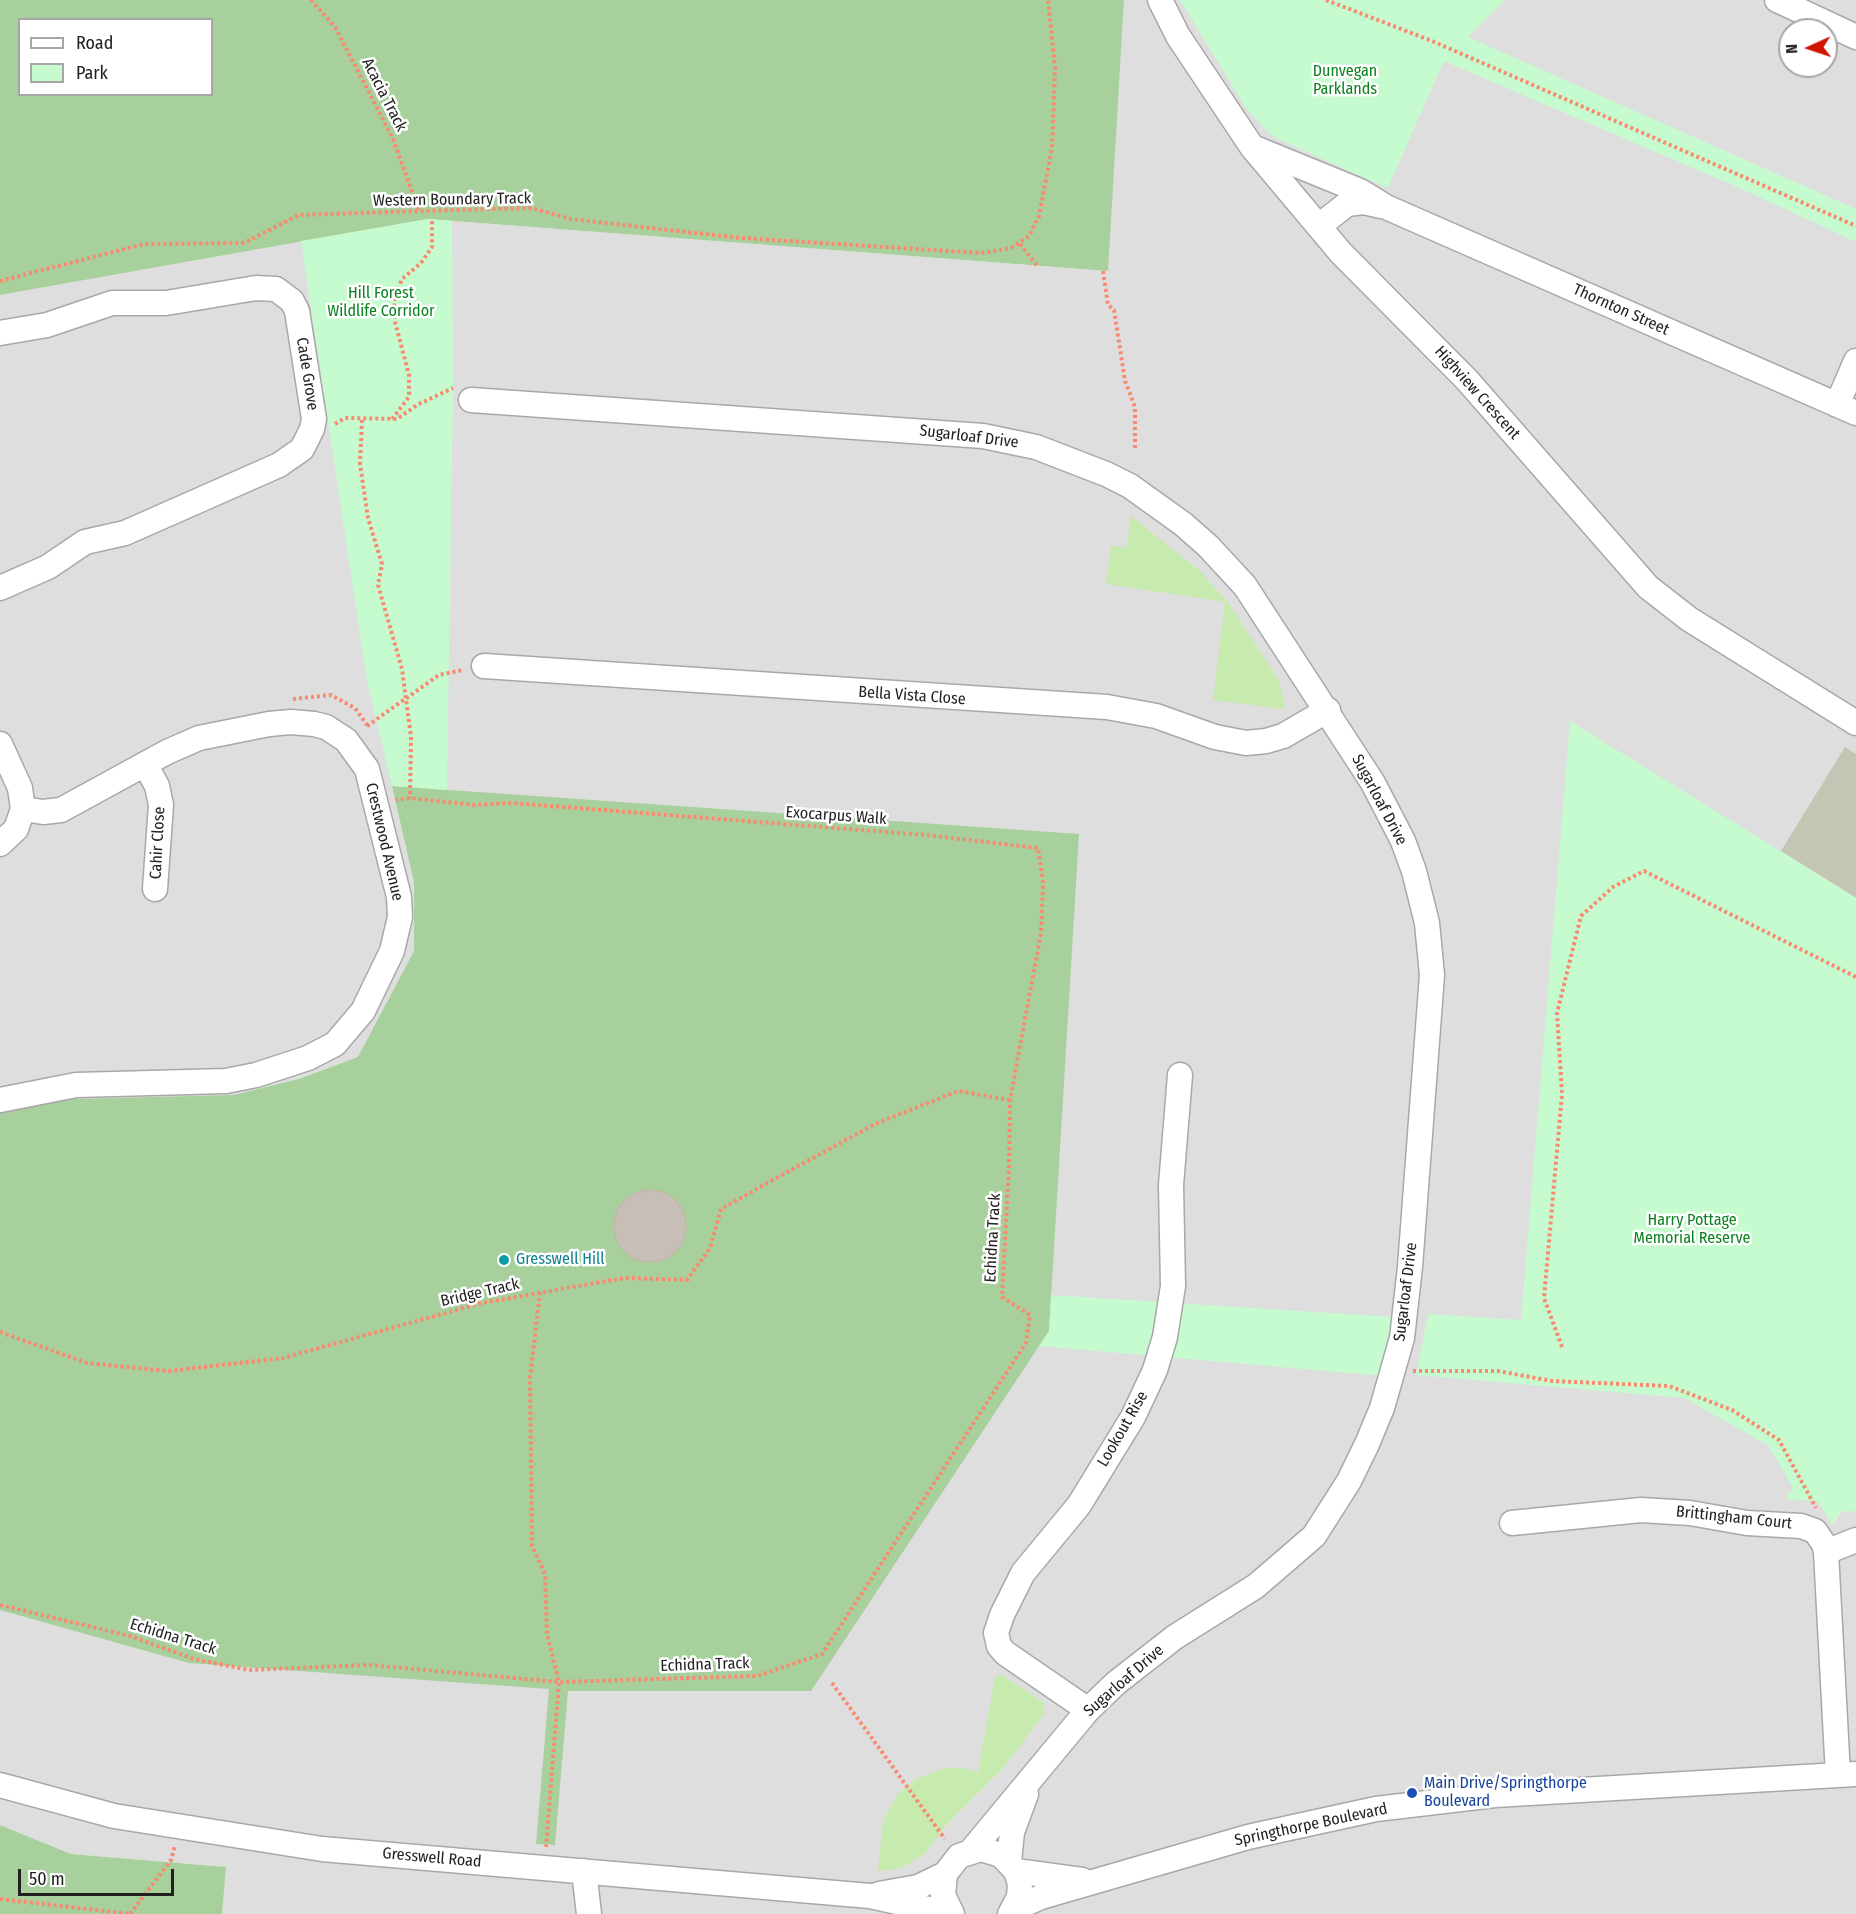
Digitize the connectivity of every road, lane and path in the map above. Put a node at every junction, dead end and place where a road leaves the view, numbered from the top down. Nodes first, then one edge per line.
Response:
1 (311, 0) edge
2 (1048, 0) edge
3 (1160, 0) edge
4 (1326, 0) edge
5 (1777, 0) edge
6 (1856, 37) edge
7 (1252, 147) junction
8 (1319, 174) junction
9 (1298, 201) junction
10 (1386, 207) junction
11 (419, 211) junction
12 (432, 219) dead end
13 (1319, 226) junction
14 (1856, 226) edge
15 (1020, 244) junction
16 (1038, 267) dead end
17 (1103, 271) dead end
18 (0, 281) edge
19 (0, 333) edge
20 (1856, 361) edge
21 (471, 400) joint
22 (1846, 409) edge
23 (392, 419) junction
24 (362, 420) junction
25 (312, 429) junction
26 (1135, 449) dead end
27 (0, 588) edge
28 (484, 666) joint
29 (406, 699) junction
30 (1328, 710) junction
31 (1856, 723) edge
32 (346, 740) junction
33 (0, 744) edge
34 (145, 764) junction
35 (410, 798) junction
36 (378, 805) junction
37 (23, 809) junction
38 (0, 844) edge
39 (155, 889) dead end
40 (1856, 977) edge
41 (1180, 1075) dead end
42 (0, 1100) edge
43 (1010, 1100) junction
44 (540, 1292) junction
45 (0, 1332) edge
46 (1562, 1347) dead end
47 (1393, 1371) junction
48 (1819, 1512) dead end
49 (1512, 1523) dead end
50 (1856, 1540) edge
51 (1826, 1552) junction
52 (0, 1605) edge
53 (559, 1682) junction
54 (832, 1683) dead end
55 (1088, 1710) junction
56 (1847, 1775) edge
57 (1030, 1783) junction
58 (0, 1785) edge
59 (178, 1827) junction
60 (958, 1860) junction
61 (1013, 1866) junction
62 (545, 1868) junction
63 (584, 1872) junction
64 (1094, 1882) junction
65 (870, 1896) junction
66 (0, 1899) edge
67 (1012, 1911) edge
68 (130, 1914) edge
69 (589, 1914) edge
70 (952, 1914) edge

1 - 11 path, Acacia Track
2 - 15 path
3 - 7 street, Highview Crescent
4 - 14 path
5 - 6 street
7 - 8 street, Thornton Street
7 - 9 street, Highview Crescent
8 - 9 street
8 - 10 street, Thornton Street
9 - 13 street, Highview Crescent
10 - 13 street, Thornton Street
10 - 22 street, Thornton Street
11 - 15 path, Western Boundary Track
11 - 18 path, Western Boundary Track
12 - 23 path
13 - 31 street, Highview Crescent
15 - 16 path
17 - 26 path
19 - 25 street, Cade Grove
20 - 22 street
21 - 23 path
21 - 30 street, Sugarloaf Drive
23 - 24 path
24 - 25 path
24 - 29 path
25 - 27 street, Cade Grove
28 - 29 path
28 - 30 street, Bella Vista Close
29 - 32 path
29 - 35 path
30 - 47 street, Sugarloaf Drive
32 - 34 street, Crestwood Avenue
32 - 36 street, Crestwood Avenue
33 - 37 street
34 - 37 street, Crestwood Avenue
34 - 39 street, Cahir Close
35 - 36 path, Exocarpus Walk
35 - 43 path, Exocarpus Walk
36 - 42 street, Crestwood Avenue
37 - 38 street
40 - 46 path
41 - 55 street, Lookout Rise
43 - 44 path, Bridge Track
43 - 53 path, Echidna Track
44 - 45 path, Bridge Track
44 - 53 path
47 - 48 path
47 - 55 street, Sugarloaf Drive
49 - 51 street, Brittingham Court
50 - 51 street
51 - 56 street
52 - 53 path, Echidna Track
53 - 62 path
54 - 60 path
55 - 57 street, Sugarloaf Drive
56 - 64 street, Springthorpe Boulevard
57 - 60 street, Sugarloaf Drive
57 - 61 street, Sugarloaf Drive
58 - 59 street, Gresswell Road
59 - 62 street, Gresswell Road
59 - 68 path
60 - 61 street, Springthorpe Boulevard
60 - 65 street, Gresswell Road
60 - 70 street
61 - 64 street, Springthorpe Boulevard
61 - 67 street, Sugarloaf Drive
62 - 63 street, Gresswell Road
63 - 65 street, Gresswell Road
63 - 69 street
64 - 67 street, Springthorpe Boulevard
65 - 70 street, Gresswell Road
66 - 68 path

